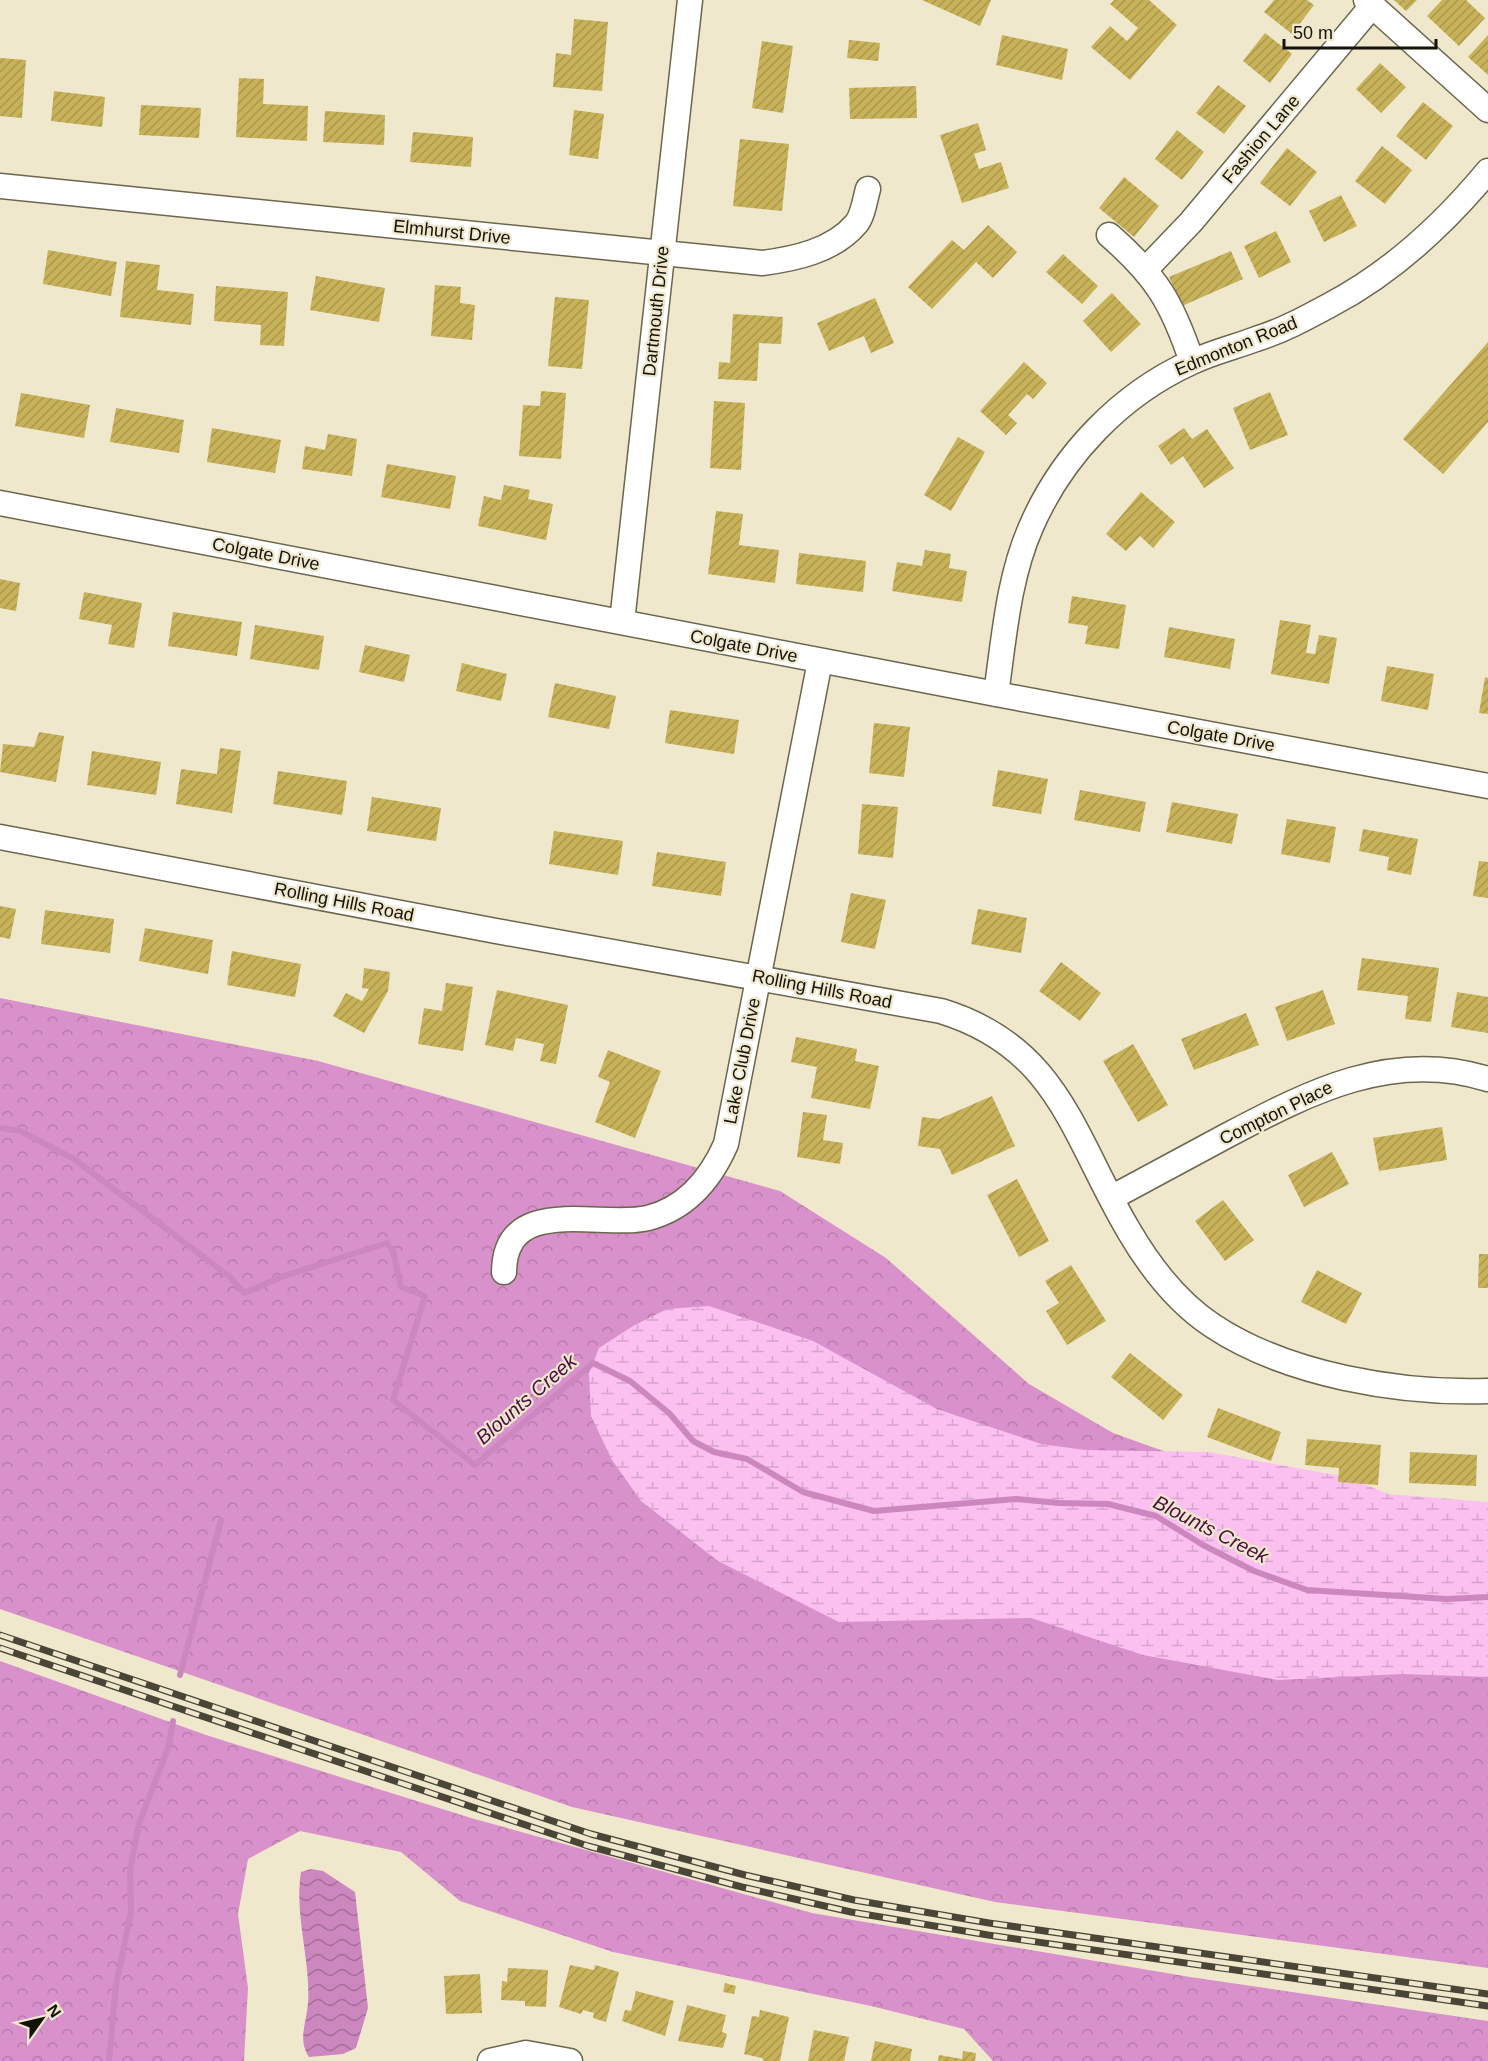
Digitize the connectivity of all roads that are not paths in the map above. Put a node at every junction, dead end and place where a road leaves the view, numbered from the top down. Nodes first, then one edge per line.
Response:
1 (690, 0) edge
2 (1369, 3) edge
3 (1488, 110) edge
4 (1488, 171) edge
5 (0, 186) edge
6 (868, 189) dead end
7 (1109, 235) dead end
8 (662, 254) junction
9 (1146, 269) junction
10 (1192, 362) junction
11 (0, 503) edge
12 (622, 622) junction
13 (820, 661) junction
14 (996, 694) junction
15 (1488, 786) edge
16 (0, 837) edge
17 (759, 976) junction
18 (1488, 1079) edge
19 (1111, 1198) junction
20 (504, 1272) dead end
21 (1488, 1391) edge
22 (490, 2061) edge
23 (570, 2061) edge

1 - 8 street, Dartmouth Drive
2 - 3 street
2 - 9 street, Fashion Lane
4 - 10 street, Edmonton Road
5 - 8 street, Elmhurst Drive
6 - 8 street, Elmhurst Drive
7 - 9 street
8 - 12 street, Dartmouth Drive
9 - 10 street
10 - 14 street, Edmonton Road
11 - 12 street, Colgate Drive
12 - 13 street, Colgate Drive
13 - 14 street, Colgate Drive
13 - 17 street, Lake Club Drive
14 - 15 street, Colgate Drive
16 - 17 street, Rolling Hills Road
17 - 19 street, Rolling Hills Road
17 - 20 street, Lake Club Drive
18 - 19 street, Compton Place
19 - 21 street, Rolling Hills Road
22 - 23 street

